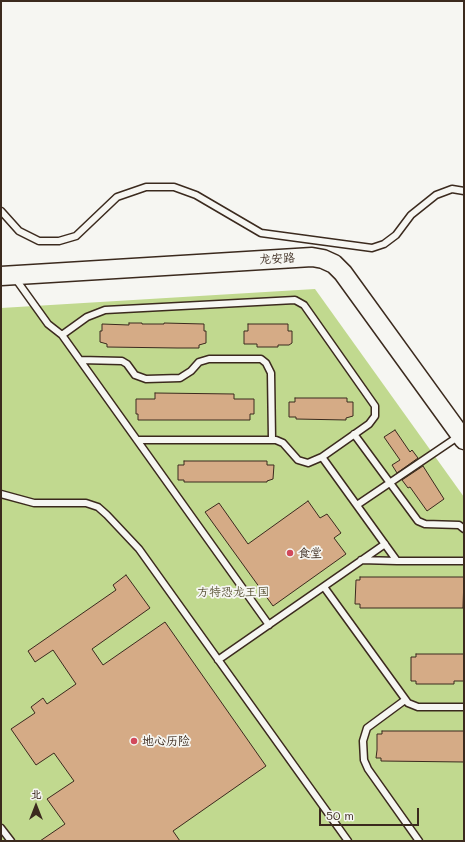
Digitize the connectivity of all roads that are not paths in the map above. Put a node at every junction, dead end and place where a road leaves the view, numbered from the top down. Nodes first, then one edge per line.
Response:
1 (464, 191) edge
2 (1, 211) edge
3 (7, 276) edge
4 (62, 335) junction
5 (80, 360) junction
6 (354, 434) junction
7 (462, 437) edge
8 (272, 439) junction
9 (137, 440) junction
10 (322, 457) junction
11 (390, 482) junction
12 (1, 494) edge
13 (357, 505) junction
14 (464, 529) edge
15 (385, 544) junction
16 (361, 560) junction
17 (397, 561) junction
18 (464, 561) edge
19 (324, 587) junction
20 (269, 625) junction
21 (218, 660) junction
22 (405, 700) junction
23 (464, 707) edge
24 (1, 828) edge
25 (11, 841) edge
26 (348, 841) edge
27 (419, 841) edge

1 - 2 lane
3 - 4 lane
3 - 7 main road, 龙安路
4 - 5 lane
4 - 6 lane
5 - 8 lane
5 - 9 lane
6 - 10 lane
6 - 11 lane
7 - 11 lane
8 - 9 lane
8 - 10 lane
9 - 20 lane
10 - 13 lane
11 - 13 lane
11 - 14 lane
12 - 21 lane
13 - 15 lane
15 - 16 lane
15 - 17 lane
16 - 17 lane
16 - 19 lane
17 - 18 lane
19 - 20 lane
19 - 22 lane
20 - 21 lane
21 - 26 lane
22 - 23 lane
22 - 27 lane
24 - 25 lane

